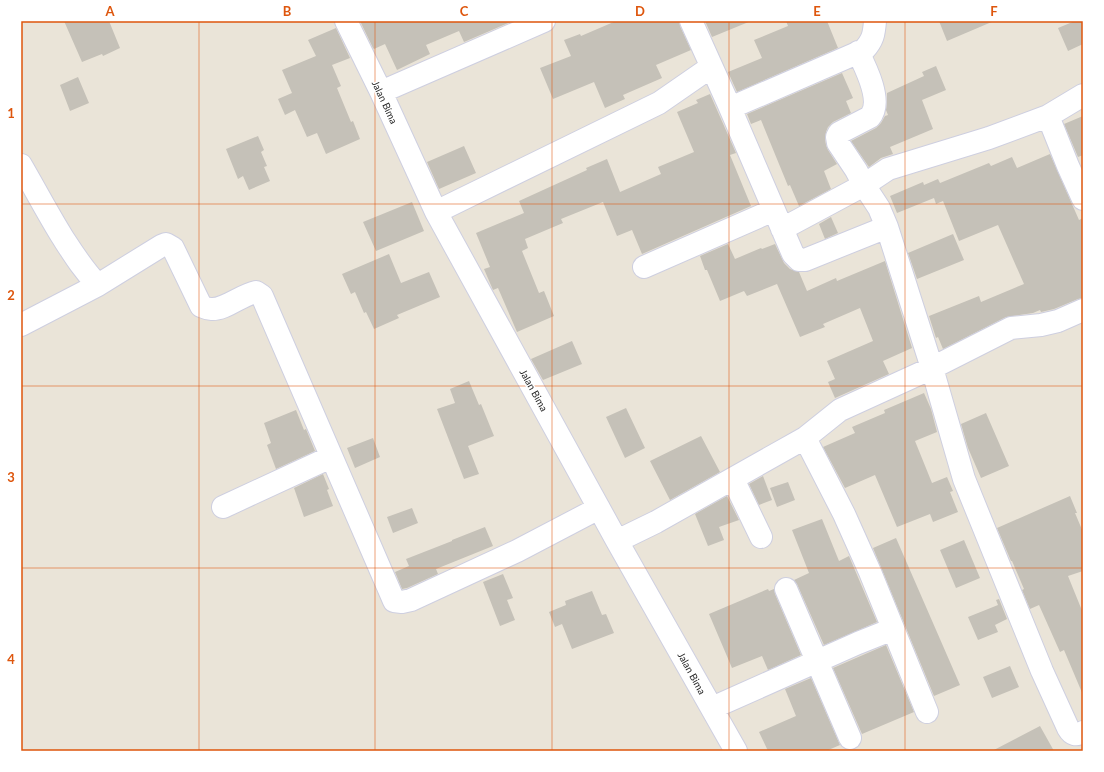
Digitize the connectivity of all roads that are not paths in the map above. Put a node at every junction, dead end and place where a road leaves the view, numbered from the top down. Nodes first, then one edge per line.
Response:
1 (346, 21) edge
2 (544, 21) edge
3 (692, 21) edge
4 (875, 21) edge
5 (858, 52) junction
6 (711, 67) junction
7 (381, 92) junction
8 (1083, 95) edge
9 (730, 108) junction
10 (1048, 116) junction
11 (1075, 163) edge
12 (21, 165) edge
13 (864, 185) junction
14 (1083, 199) edge
15 (436, 212) junction
16 (778, 219) junction
17 (887, 227) junction
18 (644, 267) dead end
19 (98, 285) junction
20 (1083, 310) edge
21 (21, 325) edge
22 (932, 368) junction
23 (805, 438) junction
24 (332, 457) junction
25 (733, 479) junction
26 (223, 507) dead end
27 (599, 508) junction
28 (761, 537) dead end
29 (617, 541) junction
30 (786, 589) dead end
31 (893, 629) junction
32 (818, 661) junction
33 (712, 708) junction
34 (927, 712) dead end
35 (1083, 732) edge
36 (850, 738) dead end
37 (736, 751) edge

1 - 7 street, Jalan Bima
2 - 7 street
3 - 6 street
4 - 5 street
5 - 9 street
5 - 13 street
6 - 9 street
6 - 15 street
7 - 15 street, Jalan Bima
8 - 10 street
9 - 16 street
10 - 11 street
10 - 13 street
11 - 14 street
12 - 19 street
13 - 16 street
13 - 17 street
15 - 27 street, Jalan Bima
16 - 17 street
16 - 18 street
17 - 22 street
19 - 21 street
19 - 24 street
20 - 22 street
22 - 23 street
22 - 35 street
23 - 25 street
23 - 31 street
24 - 26 street
24 - 27 street
25 - 28 street
25 - 29 street
27 - 29 street, Jalan Bima
29 - 33 street, Jalan Bima
30 - 32 street
31 - 32 street
31 - 34 street
32 - 33 street
32 - 36 street
33 - 37 street, Jalan Bima

